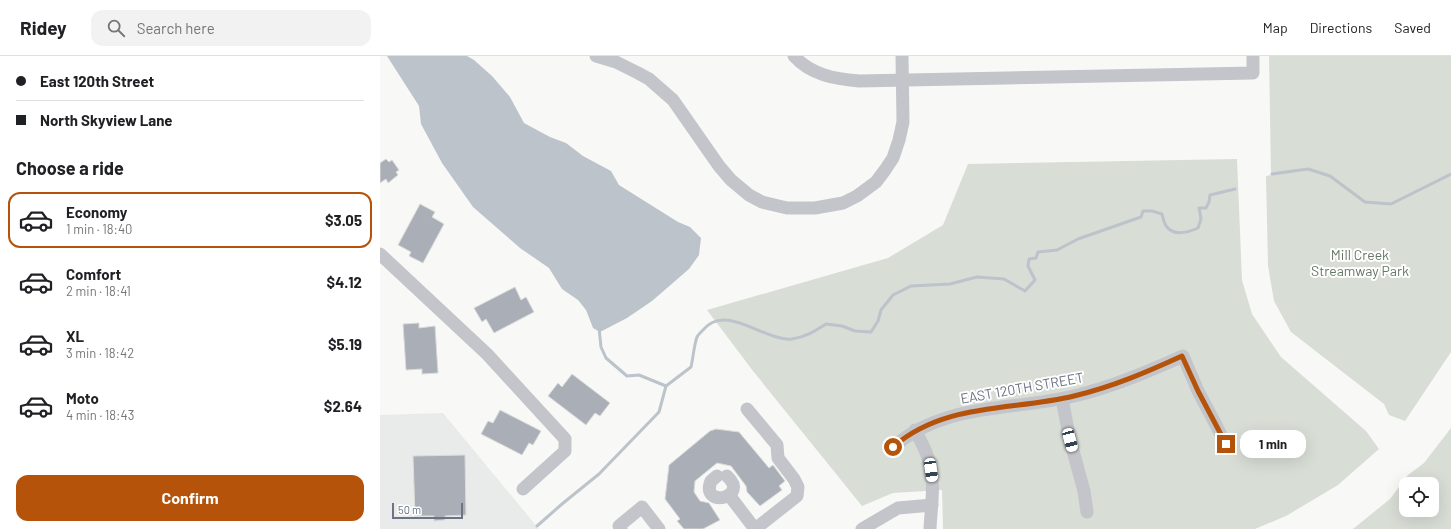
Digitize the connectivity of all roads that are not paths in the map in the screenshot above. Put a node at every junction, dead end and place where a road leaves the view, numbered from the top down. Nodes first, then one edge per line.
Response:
1 (596, 56) edge
2 (794, 56) edge
3 (902, 56) edge
4 (1252, 56) edge
5 (902, 80) junction
6 (380, 254) edge
7 (1062, 399) junction
8 (747, 409) dead end
9 (915, 430) junction
10 (1226, 444) dead end
11 (893, 447) dead end
12 (523, 489) dead end
13 (729, 496) junction
14 (932, 505) junction
15 (1087, 512) dead end
16 (621, 529) edge
17 (659, 529) edge
18 (755, 529) edge
19 (862, 529) edge
20 (930, 529) edge

1 - 5 street
2 - 5 street
3 - 5 street
4 - 5 street
6 - 12 street
7 - 9 street, EAST 120TH STREET
7 - 10 street, EAST 120TH STREET
7 - 15 street
8 - 18 street
9 - 11 street, EAST 120TH STREET
9 - 14 street
13 - 13 street
13 - 18 street
14 - 19 street
14 - 20 street
16 - 17 street

